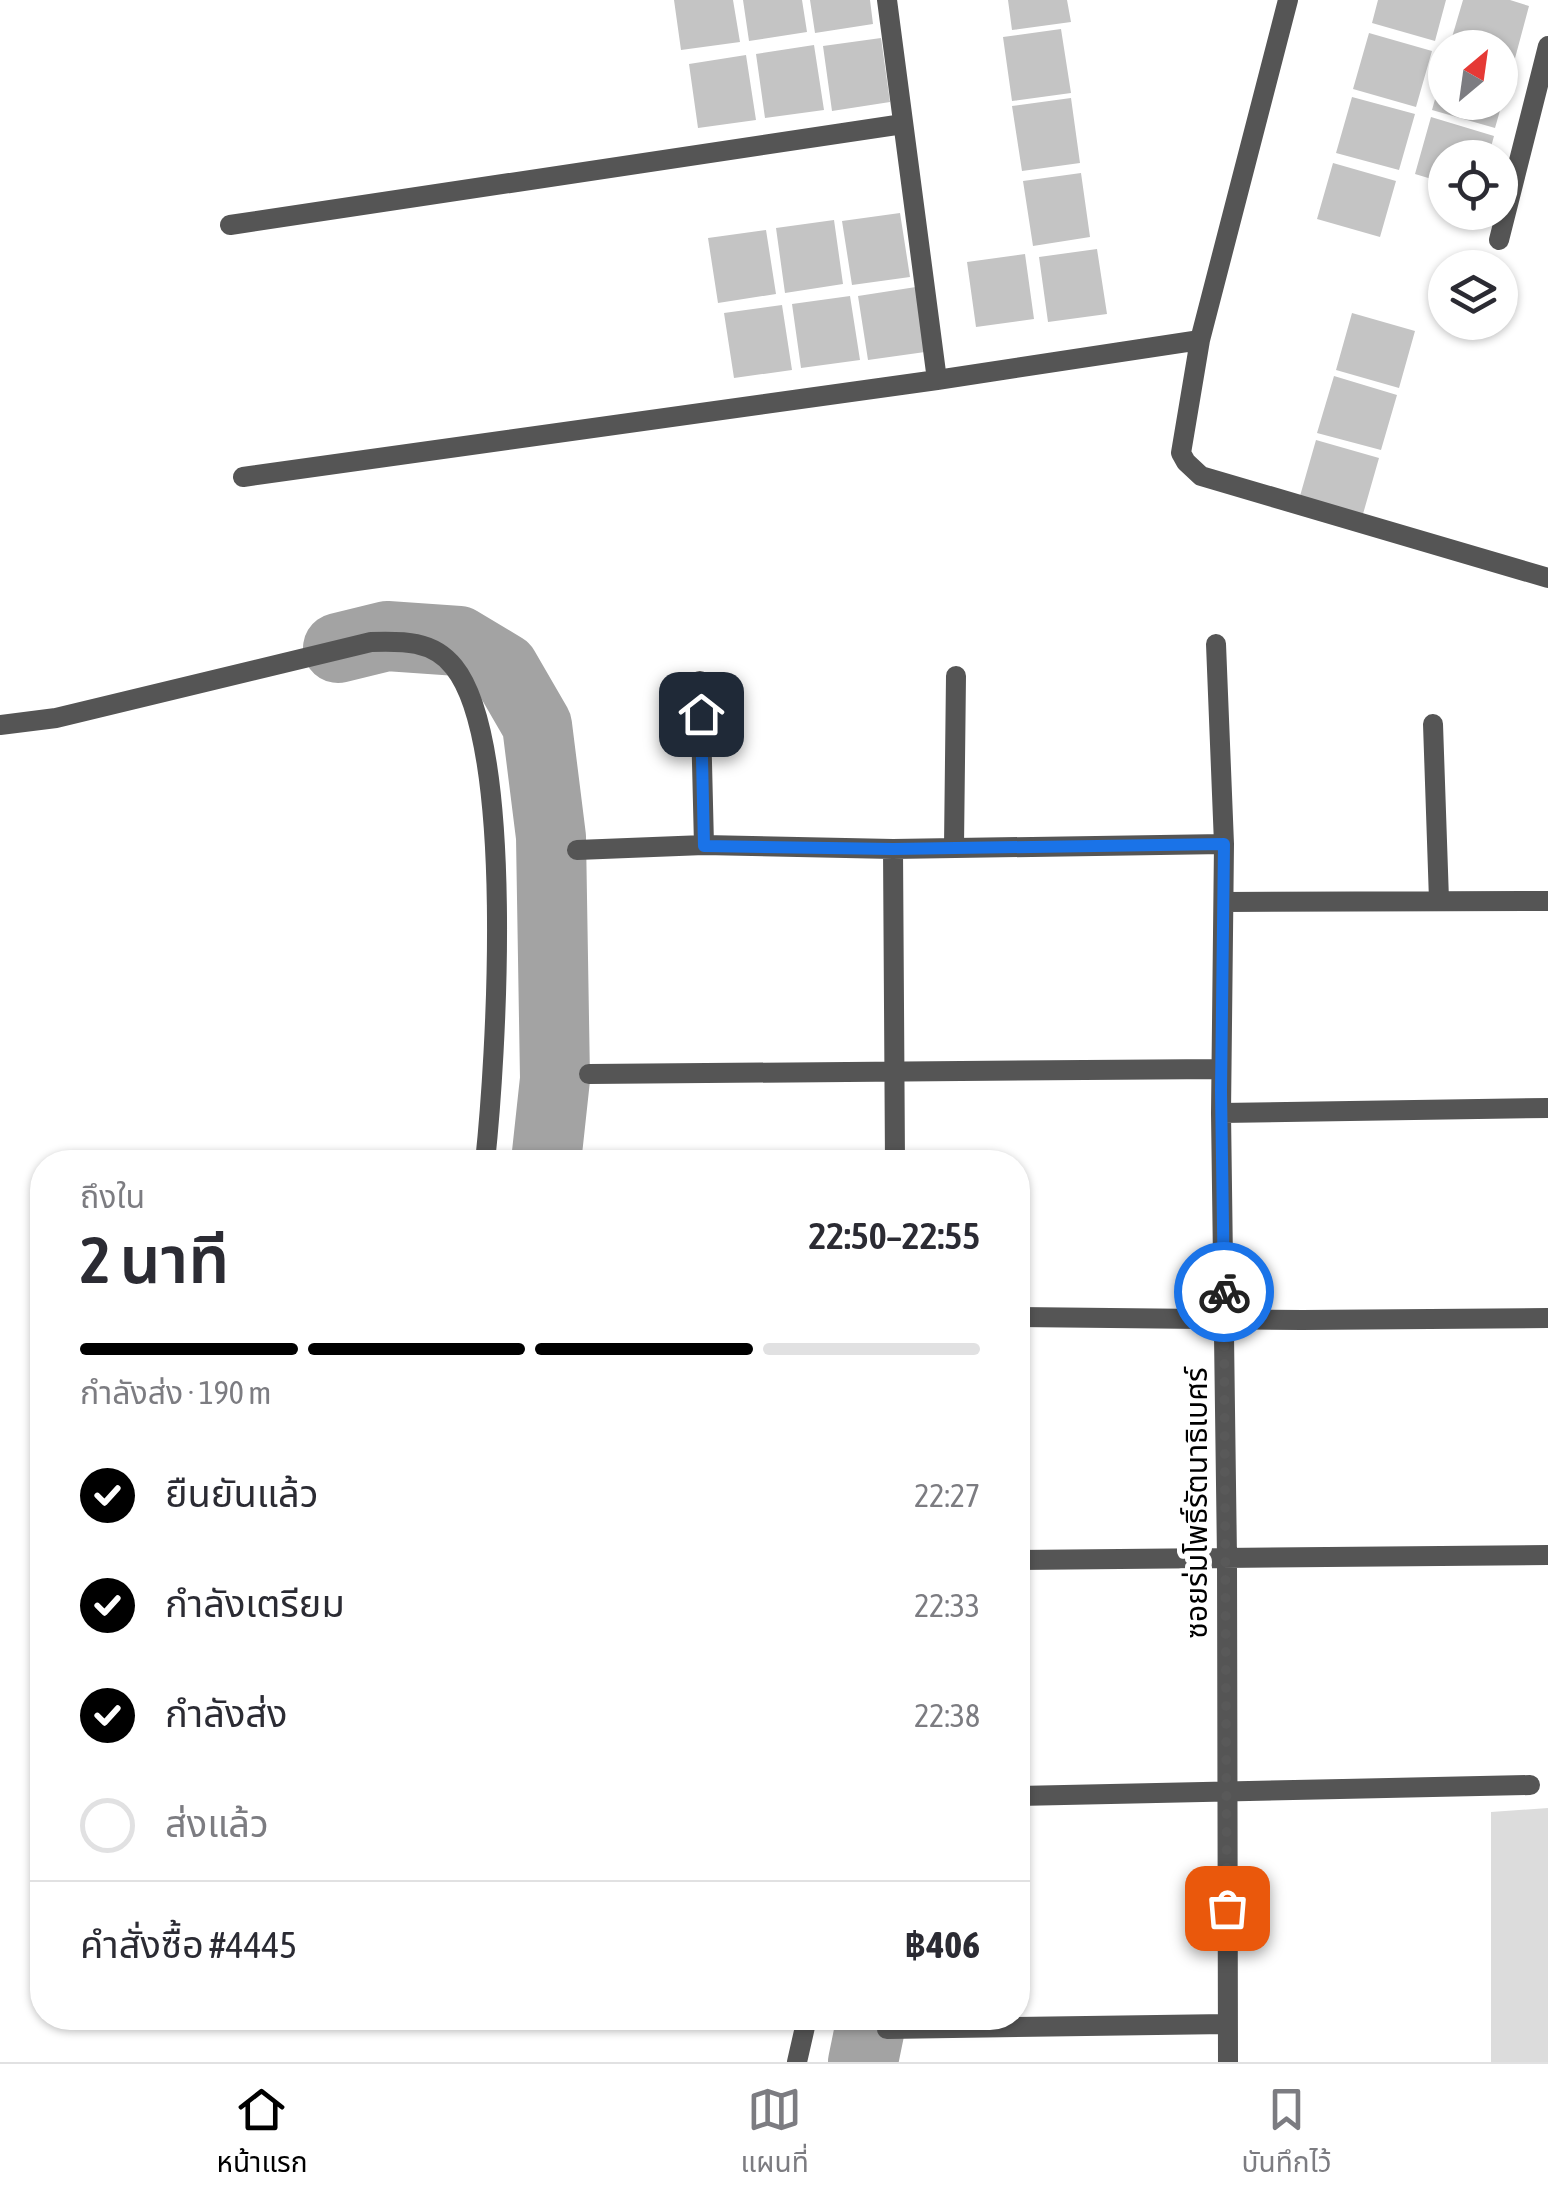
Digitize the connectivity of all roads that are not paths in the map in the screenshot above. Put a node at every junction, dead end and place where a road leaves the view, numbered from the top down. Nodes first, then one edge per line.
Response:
1 (887, 0) edge
2 (1288, 0) edge
3 (1548, 46) edge
4 (904, 124) junction
5 (230, 225) dead end
6 (1499, 240) dead end
7 (1200, 340) junction
8 (937, 380) junction
9 (243, 477) dead end
10 (1548, 578) edge
11 (1216, 644) dead end
12 (956, 676) dead end
13 (700, 681) dead end
14 (1433, 724) dead end
15 (0, 725) edge
16 (1224, 844) junction
17 (704, 846) junction
18 (954, 846) junction
19 (893, 849) junction
20 (577, 850) dead end
21 (1439, 900) junction
22 (1548, 901) edge
23 (1224, 902) junction
24 (1221, 1069) junction
25 (589, 1074) dead end
26 (896, 1074) junction
27 (1548, 1108) edge
28 (1221, 1113) junction
29 (486, 1150) edge
30 (896, 1150) edge
31 (1030, 1317) edge
32 (1548, 1318) edge
33 (1224, 1320) junction
34 (1548, 1555) edge
35 (1227, 1558) junction
36 (1030, 1560) edge
37 (1530, 1785) dead end
38 (1227, 1792) junction
39 (1030, 1796) edge
40 (1227, 2024) junction
41 (1030, 2027) edge
42 (804, 2030) edge
43 (796, 2062) edge
44 (1228, 2062) edge

1 - 4 street
2 - 7 street
3 - 6 street
4 - 5 street
4 - 8 street
7 - 8 street
7 - 10 street
8 - 9 street
11 - 16 street, ซอยร่มโพธิ์รัตนาธิเบศร์
12 - 18 street
13 - 17 street
14 - 21 street
15 - 29 street
16 - 18 street
16 - 23 street, ซอยร่มโพธิ์รัตนาธิเบศร์
17 - 19 street
17 - 20 street
18 - 19 street
19 - 26 street
21 - 22 street
21 - 23 street
23 - 24 street, ซอยร่มโพธิ์รัตนาธิเบศร์
24 - 26 street
24 - 28 street, ซอยร่มโพธิ์รัตนาธิเบศร์
25 - 26 street
26 - 30 street
27 - 28 street
28 - 33 street, ซอยร่มโพธิ์รัตนาธิเบศร์
31 - 33 street
32 - 33 street
33 - 35 street, ซอยร่มโพธิ์รัตนาธิเบศร์
34 - 35 street
35 - 36 street
35 - 38 street, ซอยร่มโพธิ์รัตนาธิเบศร์
37 - 38 street
38 - 39 street
38 - 40 street, ซอยร่มโพธิ์รัตนาธิเบศร์
40 - 41 street
40 - 44 street, ซอยร่มโพธิ์รัตนาธิเบศร์
42 - 43 street

